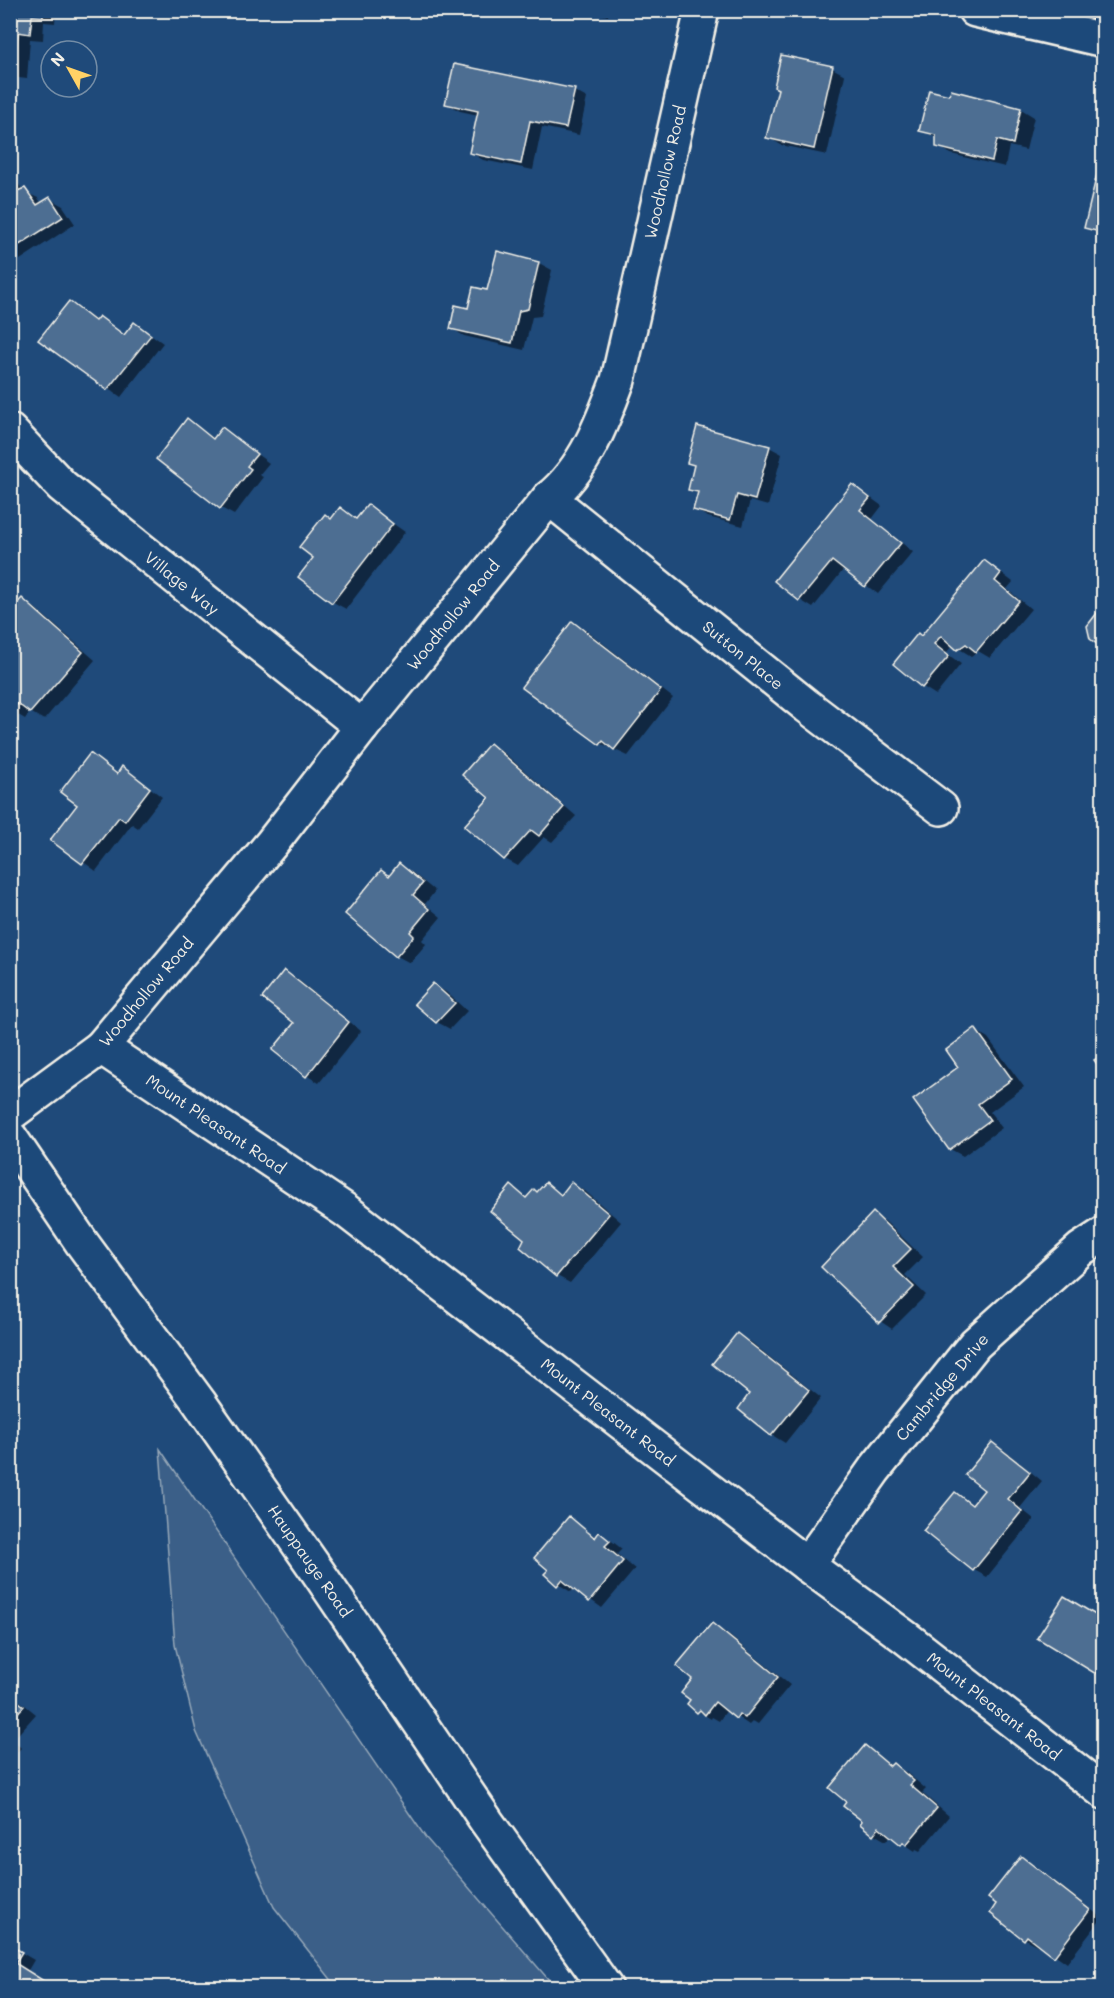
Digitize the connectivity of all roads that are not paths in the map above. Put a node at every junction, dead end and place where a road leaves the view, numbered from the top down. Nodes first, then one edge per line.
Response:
1 (702, 10) edge
2 (975, 10) edge
3 (1104, 40) edge
4 (10, 431) edge
5 (549, 498) junction
6 (362, 727) junction
7 (941, 808) dead end
8 (101, 1047) junction
9 (10, 1114) edge
10 (10, 1137) edge
11 (1104, 1234) edge
12 (807, 1565) junction
13 (1104, 1792) edge
14 (606, 1988) edge

1 - 5 street, Woodhollow Road
2 - 3 street
4 - 6 street, Village Way
5 - 6 street, Woodhollow Road
5 - 7 street, Sutton Place
6 - 8 street, Woodhollow Road
8 - 9 street, Woodhollow Road
8 - 12 street, Mount Pleasant Road
10 - 14 street, Hauppauge Road
11 - 12 street, Cambridge Drive
12 - 13 street, Mount Pleasant Road

